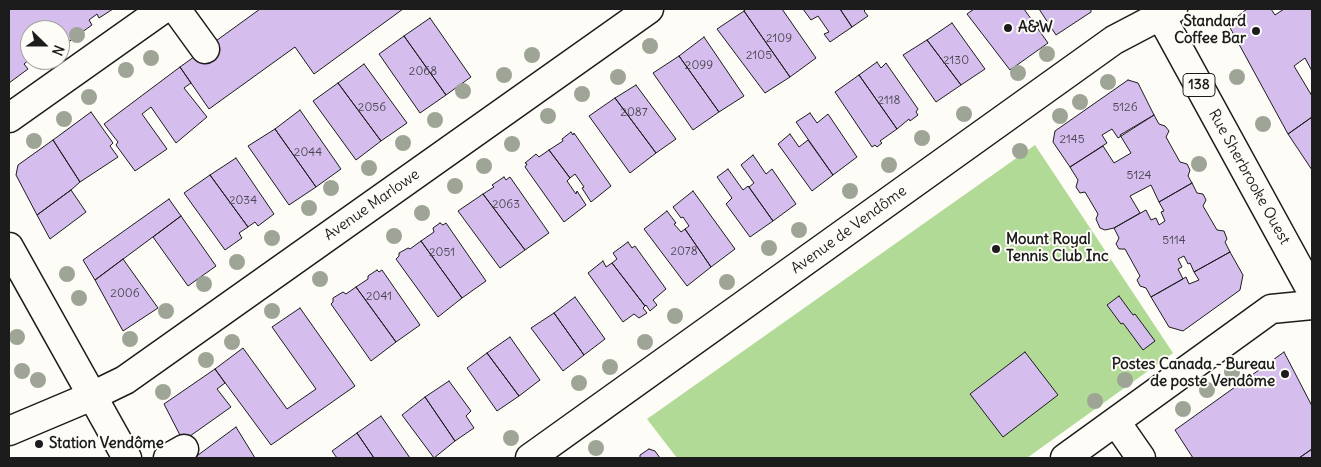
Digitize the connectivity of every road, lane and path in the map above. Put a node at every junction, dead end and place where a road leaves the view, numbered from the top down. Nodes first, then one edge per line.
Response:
1 (163, 9) edge
2 (176, 9) edge
3 (649, 9) edge
4 (1163, 11) edge
5 (205, 49) dead end
6 (9, 118) edge
7 (9, 247) edge
8 (1312, 292) edge
9 (1312, 305) edge
10 (92, 396) junction
11 (1116, 422) junction
12 (9, 431) edge
13 (127, 458) edge
14 (530, 458) edge
15 (1065, 458) edge
16 (1141, 458) edge

1 - 6 street
2 - 5 street
3 - 10 street, Avenue Marlowe
4 - 8 street, Rue Sherbrooke Ouest / 138
4 - 14 street, Avenue de Vendôme
7 - 10 street
9 - 11 street
10 - 12 street, Avenue Marlowe
10 - 13 street
11 - 15 street
11 - 16 street

